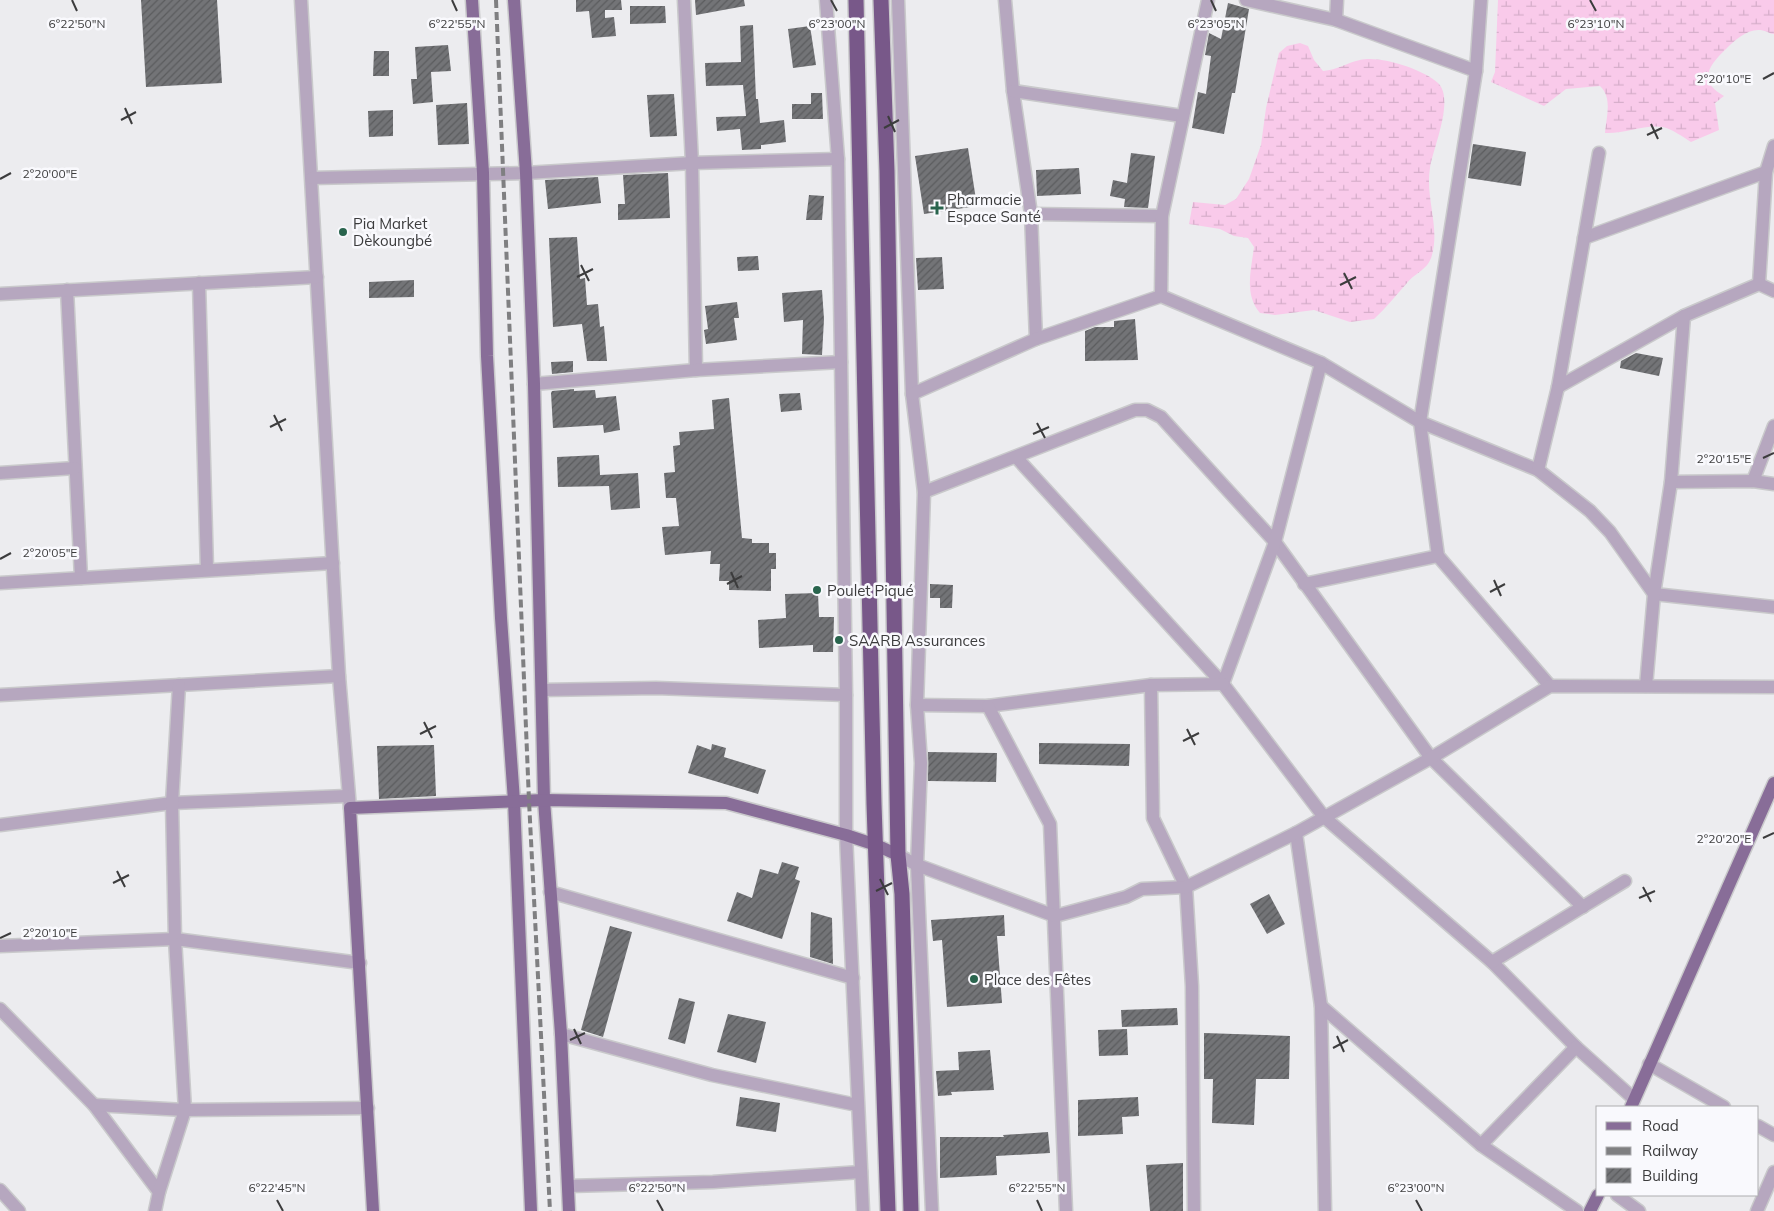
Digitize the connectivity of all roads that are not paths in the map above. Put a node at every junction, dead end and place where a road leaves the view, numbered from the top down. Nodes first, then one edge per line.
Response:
1 (301, 0) edge
2 (472, 0) edge
3 (514, 0) edge
4 (684, 0) edge
5 (826, 0) edge
6 (856, 0) edge
7 (881, 0) edge
8 (898, 0) edge
9 (1005, 0) edge
10 (1208, 0) edge
11 (1246, 0) edge
12 (1337, 0) edge
13 (1481, 0) edge
14 (1336, 20) junction
15 (1476, 71) junction
16 (1013, 91) junction
17 (1182, 116) junction
18 (1774, 146) edge
19 (1599, 153) dead end
20 (838, 158) junction
21 (692, 163) junction
22 (1766, 172) junction
23 (483, 173) junction
24 (526, 173) junction
25 (312, 178) junction
26 (1031, 214) junction
27 (1162, 216) junction
28 (1584, 238) junction
29 (317, 277) junction
30 (199, 283) junction
31 (1759, 284) junction
32 (68, 290) junction
33 (1774, 291) edge
34 (0, 294) edge
35 (1161, 296) junction
36 (1684, 316) junction
37 (1036, 339) junction
38 (841, 362) junction
39 (1321, 363) junction
40 (696, 370) junction
41 (534, 384) junction
42 (1558, 387) junction
43 (912, 394) junction
44 (1420, 422) junction
45 (1774, 426) edge
46 (1016, 457) junction
47 (75, 468) junction
48 (1538, 470) junction
49 (0, 473) edge
50 (1753, 481) junction
51 (1671, 482) junction
52 (1774, 484) edge
53 (924, 492) junction
54 (1275, 542) junction
55 (1438, 556) junction
56 (333, 563) junction
57 (207, 570) junction
58 (81, 578) junction
59 (0, 583) edge
60 (1304, 584) junction
61 (1654, 594) junction
62 (1774, 607) edge
63 (339, 676) junction
64 (1223, 684) junction
65 (179, 685) junction
66 (1151, 685) junction
67 (1550, 686) junction
68 (1646, 686) junction
69 (1774, 687) edge
70 (542, 690) junction
71 (846, 695) junction
72 (0, 696) edge
73 (917, 705) junction
74 (988, 706) junction
75 (1431, 758) junction
76 (1774, 783) edge
77 (544, 800) junction
78 (514, 801) junction
79 (348, 802) junction
80 (172, 803) junction
81 (1324, 817) junction
82 (0, 825) edge
83 (1296, 833) junction
84 (846, 835) junction
85 (876, 845) junction
86 (898, 855) junction
87 (916, 864) junction
88 (1625, 881) dead end
89 (1186, 887) junction
90 (550, 892) junction
91 (1583, 907) junction
92 (1055, 916) junction
93 (175, 939) junction
94 (0, 946) edge
95 (1492, 962) junction
96 (360, 963) junction
97 (853, 978) junction
98 (1321, 1006) junction
99 (0, 1009) edge
100 (561, 1034) junction
101 (1576, 1047) junction
102 (1649, 1064) junction
103 (1632, 1103) edge
104 (94, 1105) junction
105 (857, 1105) junction
106 (1722, 1106) edge
107 (368, 1108) junction
108 (185, 1110) junction
109 (1759, 1127) edge
110 (1774, 1135) edge
111 (1481, 1144) junction
112 (861, 1172) junction
113 (1774, 1172) edge
114 (569, 1186) junction
115 (0, 1190) edge
116 (158, 1192) junction
117 (1598, 1196) edge
118 (1618, 1196) edge
119 (20, 1211) edge
120 (155, 1211) edge
121 (373, 1211) edge
122 (530, 1211) edge
123 (569, 1211) edge
124 (863, 1211) edge
125 (888, 1211) edge
126 (911, 1211) edge
127 (932, 1211) edge
128 (1066, 1211) edge
129 (1194, 1211) edge
130 (1325, 1211) edge
131 (1577, 1211) edge
132 (1590, 1211) edge
133 (1639, 1211) edge
134 (1757, 1211) edge

1 - 25 street
2 - 23 main road
3 - 24 main road
4 - 21 street
5 - 20 street
6 - 85 highway
7 - 86 highway
8 - 43 street
9 - 16 street
10 - 17 street
11 - 14 street
12 - 14 street
13 - 15 street
14 - 15 street
15 - 44 street
16 - 17 street
16 - 26 street
17 - 27 street
18 - 22 street
19 - 28 street
20 - 21 street
20 - 38 street
21 - 24 street
21 - 40 street
22 - 28 street
22 - 31 street
23 - 24 street
23 - 25 street
23 - 78 main road
24 - 41 main road
25 - 29 street
26 - 27 street
26 - 37 street
27 - 35 street
28 - 42 street
29 - 30 street
29 - 56 street
30 - 32 street
30 - 57 street
31 - 33 street
31 - 36 street
32 - 34 street
32 - 47 street
35 - 37 street
35 - 39 street
36 - 42 street
36 - 51 street
37 - 43 street
38 - 40 street
38 - 71 street
39 - 44 street
39 - 54 street
40 - 41 street
41 - 70 main road
42 - 48 street
43 - 53 street
44 - 48 street
44 - 55 street
45 - 50 street
46 - 53 street
46 - 54 street
46 - 64 street
47 - 49 street
47 - 58 street
48 - 61 street
50 - 51 street
50 - 52 street
51 - 61 street
53 - 73 street
54 - 60 street
54 - 64 street
55 - 60 street
55 - 67 street
56 - 57 street
56 - 63 street
57 - 58 street
58 - 59 street
60 - 75 street
61 - 62 street
61 - 68 street
63 - 65 street
63 - 79 street
64 - 66 street
64 - 81 street
65 - 72 street
65 - 80 street
66 - 74 street
66 - 89 street
67 - 68 street
67 - 75 street
68 - 69 street
70 - 71 street
70 - 77 main road
71 - 84 street
73 - 74 street
73 - 87 street
74 - 92 street
75 - 81 street
75 - 91 street
76 - 102 main road
77 - 78 main road
77 - 84 main road
77 - 90 main road
78 - 79 main road
78 - 122 main road
79 - 80 street
79 - 96 main road
80 - 82 street
80 - 93 street
81 - 83 street
81 - 95 street
83 - 89 street
83 - 98 street
84 - 85 main road
84 - 97 street
85 - 86 main road
85 - 125 highway
86 - 87 street
86 - 126 highway
87 - 92 street
87 - 127 street
88 - 91 street
89 - 92 street
89 - 129 street
90 - 97 street
90 - 100 main road
91 - 95 street
92 - 128 street
93 - 94 street
93 - 96 street
93 - 108 street
95 - 101 street
96 - 107 main road
97 - 105 street
98 - 111 street
98 - 130 street
99 - 104 street
100 - 105 street
100 - 114 main road
101 - 103 street
101 - 111 street
102 - 103 main road
102 - 106 street
104 - 108 street
104 - 116 street
105 - 112 street
107 - 108 street
107 - 121 main road
108 - 116 street
109 - 110 street
111 - 131 street
112 - 114 street
112 - 124 street
113 - 134 street
114 - 123 main road
115 - 119 street
116 - 120 street
117 - 132 main road
118 - 133 street

